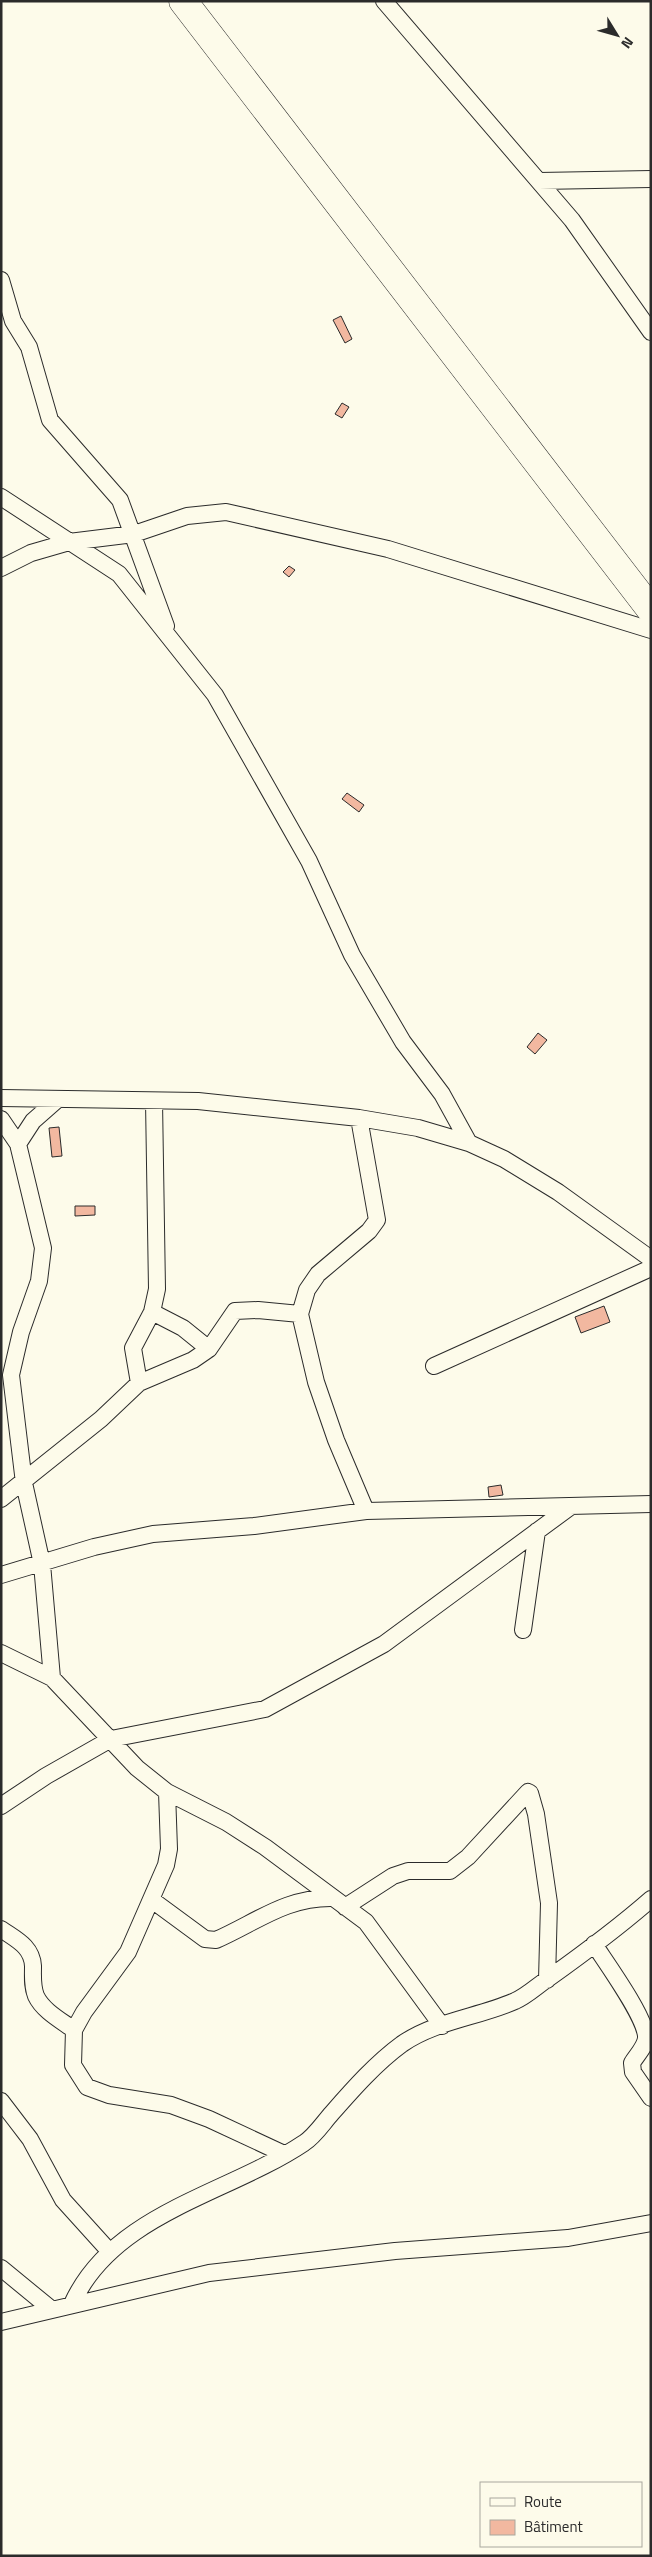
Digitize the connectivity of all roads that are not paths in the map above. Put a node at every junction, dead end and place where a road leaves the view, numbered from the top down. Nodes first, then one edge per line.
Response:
1 (183, 1) edge
2 (385, 2) edge
3 (651, 179) edge
4 (539, 181) junction
5 (1, 280) edge
6 (651, 332) edge
7 (1, 497) edge
8 (134, 534) junction
9 (69, 542) junction
10 (1, 568) edge
11 (651, 610) edge
12 (651, 630) edge
13 (170, 638) junction
14 (1, 1098) edge
15 (58, 1099) junction
16 (154, 1101) junction
17 (358, 1118) junction
18 (1, 1119) edge
19 (18, 1144) junction
20 (470, 1144) junction
21 (651, 1259) edge
22 (651, 1268) edge
23 (152, 1312) junction
24 (300, 1314) junction
25 (209, 1348) junction
26 (434, 1366) dead end
27 (139, 1383) junction
28 (24, 1483) junction
29 (1, 1499) edge
30 (651, 1504) edge
31 (570, 1507) junction
32 (366, 1511) junction
33 (537, 1530) junction
34 (42, 1564) junction
35 (1, 1575) edge
36 (523, 1630) dead end
37 (1, 1654) edge
38 (52, 1678) junction
39 (111, 1739) junction
40 (167, 1792) junction
41 (1, 1806) edge
42 (651, 1898) edge
43 (152, 1900) junction
44 (339, 1902) junction
45 (1, 1930) edge
46 (594, 1944) junction
47 (546, 1980) junction
48 (442, 2026) junction
49 (74, 2030) junction
50 (651, 2098) edge
51 (1, 2101) edge
52 (284, 2154) junction
53 (651, 2223) edge
54 (110, 2252) junction
55 (1, 2268) edge
56 (72, 2304) junction
57 (51, 2309) junction
58 (1, 2322) edge

1 - 11 highway
2 - 4 street
3 - 4 street
4 - 6 street
5 - 8 street
7 - 9 street
8 - 9 street
8 - 12 street
8 - 13 street
9 - 10 street
9 - 13 street
13 - 20 street
14 - 15 street
15 - 16 street
15 - 19 street
16 - 17 street
16 - 23 street
17 - 20 street
17 - 24 street
18 - 19 street
19 - 28 street
20 - 21 street
22 - 26 street
23 - 25 street
23 - 27 street
24 - 25 street
24 - 32 street
25 - 27 street
27 - 28 street
28 - 29 street
28 - 34 street
30 - 31 street
31 - 32 street
31 - 33 street
32 - 34 street
33 - 36 street
33 - 39 street
34 - 35 street
34 - 38 street
37 - 38 street
38 - 39 street
39 - 40 street
39 - 41 street
40 - 43 street
40 - 44 street
42 - 46 street
43 - 44 street
43 - 49 street
44 - 47 street
44 - 48 street
45 - 49 street
46 - 47 street
46 - 50 street
47 - 48 street
48 - 52 street
49 - 52 street
51 - 54 street
52 - 54 street
53 - 56 street
54 - 56 street
55 - 57 street
56 - 57 street
57 - 58 street

